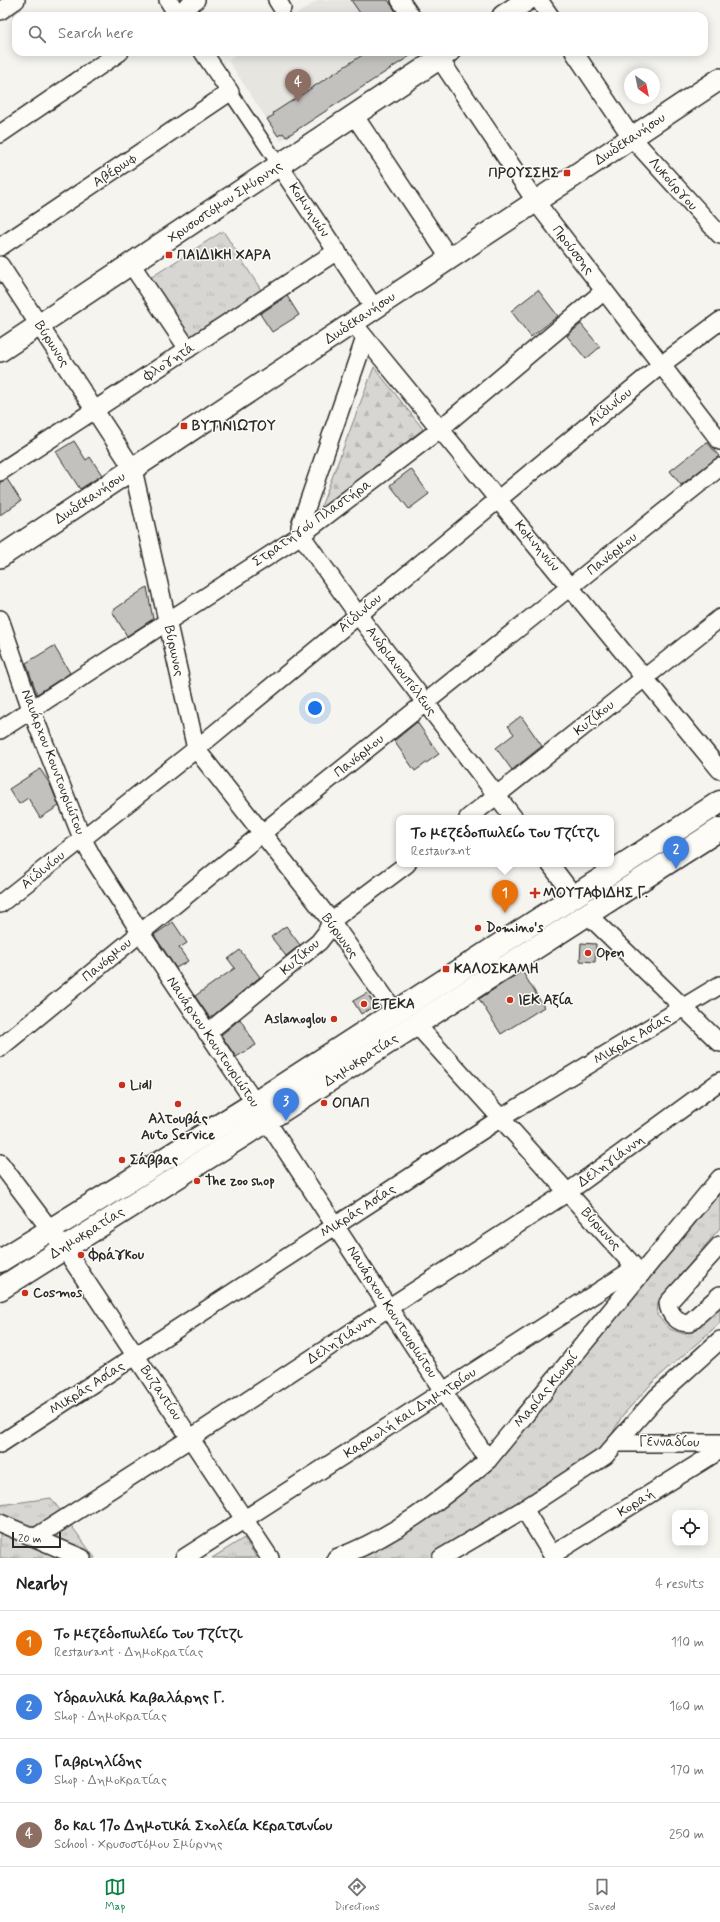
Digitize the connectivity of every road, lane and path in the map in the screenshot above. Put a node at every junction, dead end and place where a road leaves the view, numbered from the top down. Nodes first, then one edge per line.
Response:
1 (16, 0) edge
2 (196, 0) edge
3 (400, 0) edge
4 (527, 0) edge
5 (539, 0) edge
6 (0, 11) edge
7 (174, 11) edge
8 (408, 12) edge
9 (509, 12) edge
10 (547, 12) edge
11 (114, 56) edge
12 (206, 56) edge
13 (438, 56) edge
14 (442, 56) edge
15 (577, 56) edge
16 (720, 79) edge
17 (230, 92) junction
18 (354, 115) junction
19 (0, 134) edge
20 (632, 138) junction
21 (280, 165) junction
22 (536, 202) junction
23 (720, 235) edge
24 (0, 247) edge
25 (337, 251) junction
26 (450, 259) junction
27 (131, 264) junction
28 (0, 265) edge
29 (604, 291) junction
30 (375, 308) junction
31 (720, 322) edge
32 (39, 325) junction
33 (359, 330) junction
34 (188, 349) junction
35 (0, 351) edge
36 (661, 365) junction
37 (95, 410) junction
38 (440, 429) junction
39 (720, 441) edge
40 (720, 467) edge
41 (133, 469) junction
42 (0, 472) edge
43 (498, 499) junction
44 (301, 535) junction
45 (0, 557) edge
46 (570, 587) junction
47 (358, 615) junction
48 (720, 618) edge
49 (0, 619) edge
50 (168, 620) junction
51 (644, 678) junction
52 (425, 703) junction
53 (32, 709) junction
54 (0, 730) edge
55 (196, 749) junction
56 (720, 770) edge
57 (497, 796) junction
58 (720, 802) edge
59 (472, 815) edge
60 (512, 815) edge
61 (720, 828) edge
62 (261, 834) junction
63 (82, 838) junction
64 (403, 867) edge
65 (552, 867) edge
66 (574, 896) junction
67 (0, 904) edge
68 (587, 914) junction
69 (331, 921) junction
70 (140, 932) junction
71 (720, 986) edge
72 (684, 1008) junction
73 (395, 1012) junction
74 (416, 1024) junction
75 (207, 1033) junction
76 (720, 1043) edge
77 (0, 1048) edge
78 (720, 1082) edge
79 (260, 1112) junction
80 (501, 1118) junction
81 (0, 1163) edge
82 (720, 1178) edge
83 (568, 1192) junction
84 (335, 1226) junction
85 (51, 1229) junction
86 (720, 1245) edge
87 (64, 1248) junction
88 (0, 1261) edge
89 (638, 1271) junction
90 (0, 1288) edge
91 (720, 1295) edge
92 (388, 1308) junction
93 (720, 1340) edge
94 (137, 1356) junction
95 (443, 1391) junction
96 (191, 1438) junction
97 (617, 1443) junction
98 (720, 1443) edge
99 (0, 1444) edge
100 (720, 1450) edge
101 (488, 1460) junction
102 (524, 1509) junction
103 (245, 1519) junction
104 (0, 1522) edge
105 (36, 1537) junction
106 (553, 1557) edge
107 (82, 1558) edge
108 (184, 1558) edge
109 (270, 1558) edge
110 (336, 1558) edge
111 (441, 1558) edge

1 - 6 street
2 - 7 street
3 - 8 street
4 - 9 street
5 - 10 street
11 - 19 street
12 - 17 street, Κομνηνών
13 - 18 street, Χρυσοστόμου Σμύρνης
14 - 22 street, Προύσσης
15 - 20 street, Λυκούργου
16 - 20 street, Δωδεκανήσου
17 - 21 street, Κομνηνών
17 - 24 street, Αβέρωφ
18 - 21 street, Χρυσοστόμου Σμύρνης
18 - 26 street
20 - 22 street, Δωδεκανήσου
20 - 23 street, Λυκούργου
21 - 25 street, Κομνηνών
21 - 27 street, Χρυσοστόμου Σμύρνης
22 - 26 street, Δωδεκανήσου
22 - 29 street, Προύσσης
25 - 30 street, Κομνηνών
25 - 34 street, Φλογητά
26 - 30 street, Δωδεκανήσου
27 - 32 street, Χρυσοστόμου Σμύρνης
27 - 34 street
28 - 32 street, Βύρωνος
29 - 36 street, Προύσσης
29 - 38 street, Στρατηγού Πλαστήρα
30 - 33 street, Δωδεκανήσου
31 - 36 street, Αϊδινίου
32 - 35 street, Χρυσοστόμου Σμύρνης
32 - 37 street, Βύρωνος
33 - 38 street, Κομνηνών
33 - 41 street, Δωδεκανήσου
33 - 44 street
34 - 37 street, Φλογητά
36 - 39 street, Προύσσης
36 - 43 street, Αϊδινίου
37 - 41 street, Βύρωνος
37 - 42 street, Φλογητά
38 - 43 street, Κομνηνών
38 - 44 street, Στρατηγού Πλαστήρα
40 - 46 street, Πανόρμου
41 - 45 street, Δωδεκανήσου
41 - 50 street, Βύρωνος
43 - 46 street, Κομνηνών
43 - 47 street, Αϊδινίου
44 - 47 street, Ανδριανουπόλεως
44 - 50 street, Στρατηγού Πλαστήρα
46 - 51 street, Κομνηνών
46 - 52 street, Πανόρμου
47 - 52 street, Ανδριανουπόλεως
47 - 55 street, Αϊδινίου
48 - 51 street, Κυζίκου
49 - 53 street, Ναυάρχου Κουντουριώτου
50 - 53 street, Στρατηγού Πλαστήρα
50 - 55 street, Βύρωνος
51 - 56 street, Κομνηνών
51 - 57 street, Κυζίκου
52 - 57 street, Ανδριανουπόλεως
52 - 62 street, Πανόρμου
53 - 54 street, Στρατηγού Πλαστήρα
53 - 63 street, Ναυάρχου Κουντουριώτου
55 - 62 street, Βύρωνος
55 - 63 street, Αϊδινίου
57 - 59 street, Κυζίκου
57 - 60 street, Ανδριανουπόλεως
58 - 66 main road, Δημοκρατίας
61 - 68 main road, Δημοκρατίας
62 - 69 street, Βύρωνος
62 - 70 street, Πανόρμου
63 - 67 street, Αϊδινίου
63 - 70 street, Ναυάρχου Κουντουριώτου
64 - 69 street, Κυζίκου
65 - 66 street
66 - 73 main road, Δημοκρατίας
68 - 72 street
68 - 74 main road, Δημοκρατίας
69 - 73 street, Βύρωνος
69 - 75 street, Κυζίκου
70 - 75 street, Ναυάρχου Κουντουριώτου
70 - 77 street, Πανόρμου
71 - 72 street, Μικράς Ασίας
72 - 76 street
72 - 80 street, Μικράς Ασίας
73 - 79 main road, Δημοκρατίας
74 - 79 main road, Δημοκρατίας
74 - 80 street, Βύρωνος
75 - 79 street, Ναυάρχου Κουντουριώτου
78 - 83 street, Δεληγιάννη
79 - 84 street, Ναυάρχου Κουντουριώτου
79 - 85 main road, Δημοκρατίας
79 - 87 main road, Δημοκρατίας
80 - 83 street, Βύρωνος
80 - 84 street, Μικράς Ασίας
81 - 85 street, Βυζαντίου
82 - 89 street, Μαρίας Κιουρί
83 - 89 street, Βύρωνος
83 - 92 street, Δεληγιάννη
84 - 92 street, Ναυάρχου Κουντουριώτου
84 - 94 street, Μικράς Ασίας
85 - 87 street, Βυζαντίου
85 - 88 main road, Δημοκρατίας
86 - 91 street
87 - 90 main road, Δημοκρατίας
87 - 94 street, Βυζαντίου
89 - 95 street, Καραολή και Δημητρίου
89 - 101 street, Μαρίας Κιουρί
92 - 95 street, Ναυάρχου Κουντουριώτου
92 - 96 street, Δεληγιάννη
93 - 97 street
94 - 96 street, Βυζαντίου
94 - 99 street, Μικράς Ασίας
95 - 101 street, Ναυάρχου Κουντουριώτου
95 - 103 street, Καραολή και Δημητρίου
96 - 103 street, Βυζαντίου
96 - 105 street, Δεληγιάννη
97 - 98 street, Γενναδίου
97 - 102 street
100 - 106 street, Κοραή
101 - 110 street, Μαρίας Κιουρί
102 - 106 street
102 - 111 street
103 - 108 street, Καραολή και Δημητρίου
103 - 109 street, Βυζαντίου
104 - 105 street
105 - 107 street

